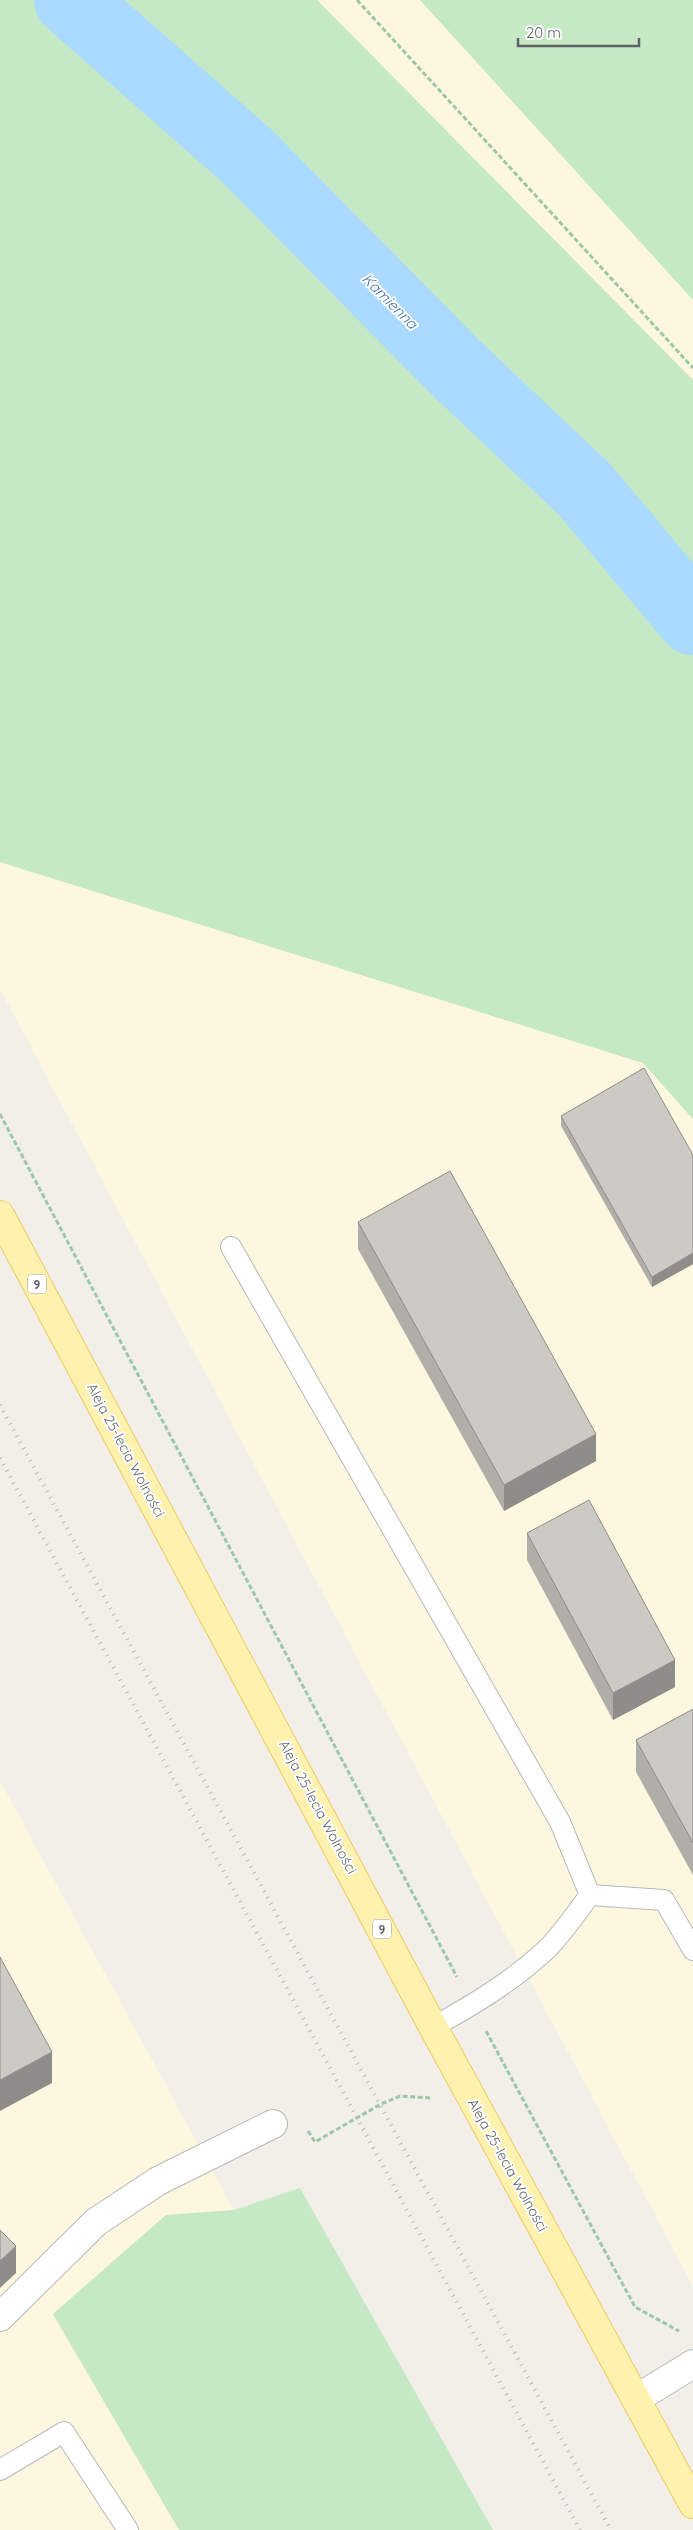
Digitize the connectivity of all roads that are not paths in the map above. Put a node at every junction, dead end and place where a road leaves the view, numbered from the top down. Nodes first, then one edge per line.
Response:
1 (0, 1215) edge
2 (231, 1247) dead end
3 (590, 1895) junction
4 (693, 1950) edge
5 (433, 2027) junction
6 (273, 2124) road end
7 (0, 2317) edge
8 (693, 2364) edge
9 (636, 2399) junction
10 (0, 2470) edge
11 (693, 2504) edge
12 (128, 2530) edge

1 - 5 main road, Aleja 25-lecia Wolności / 9
2 - 3 lane
3 - 4 lane
3 - 5 lane
5 - 9 main road, Aleja 25-lecia Wolności / 9
6 - 7 street
8 - 9 street
9 - 11 main road, Aleja 25-lecia Wolności / 9
10 - 12 lane

